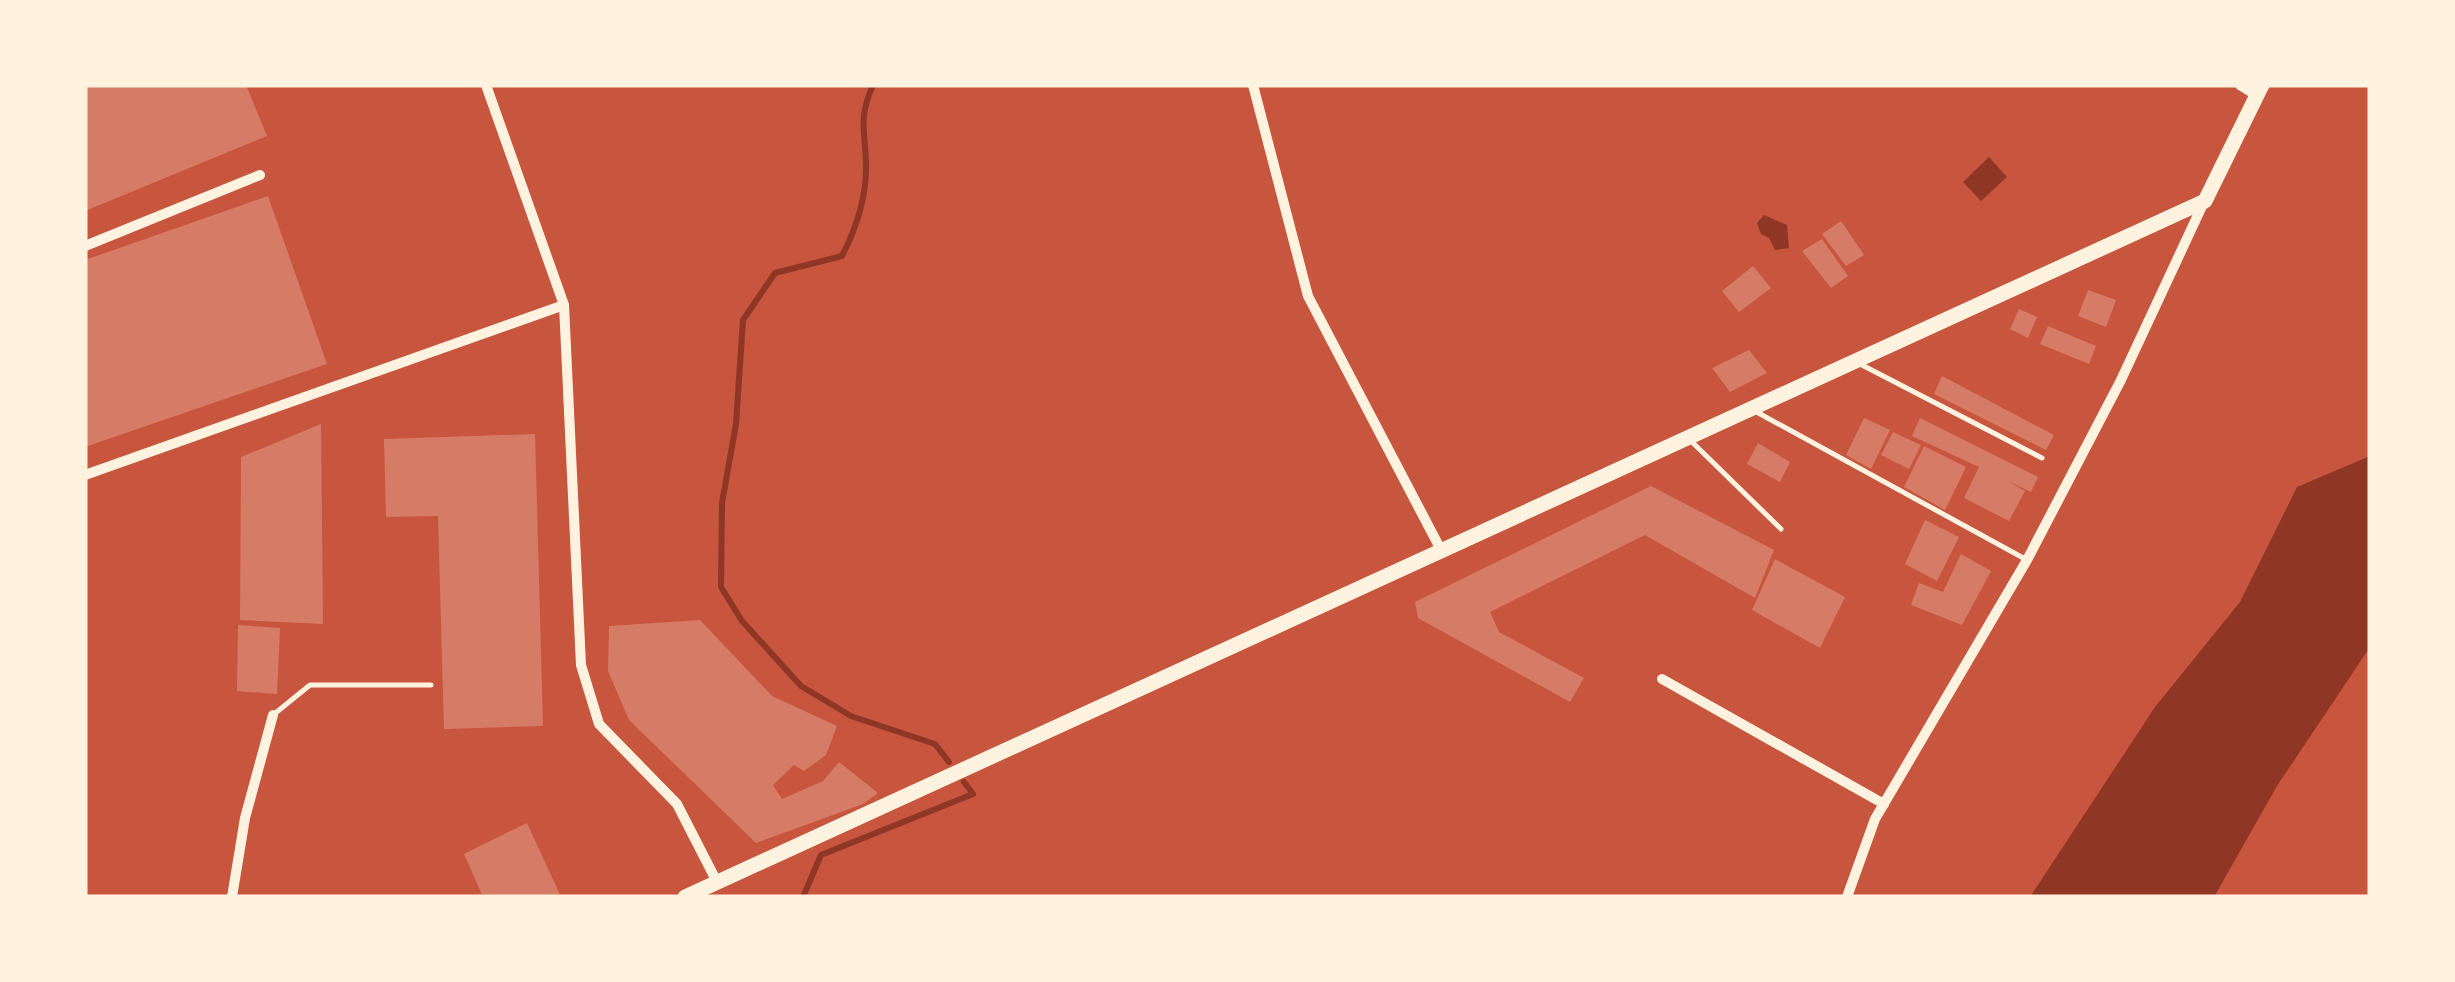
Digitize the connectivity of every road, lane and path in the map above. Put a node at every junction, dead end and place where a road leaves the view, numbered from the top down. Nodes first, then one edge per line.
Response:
1 (486, 85) edge
2 (1253, 85) edge
3 (2240, 85) edge
4 (2259, 90) edge
5 (260, 175) dead end
6 (2205, 201) junction
7 (85, 246) edge
8 (564, 306) junction
9 (1855, 361) junction
10 (1750, 409) junction
11 (1687, 438) junction
12 (2042, 458) dead end
13 (85, 474) edge
14 (1781, 529) dead end
15 (1441, 550) junction
16 (2027, 560) junction
17 (1662, 679) dead end
18 (430, 685) dead end
19 (274, 715) joint
20 (1884, 804) junction
21 (717, 882) junction
22 (232, 897) edge
23 (685, 897) edge
24 (1847, 897) edge

1 - 8 street
2 - 15 street
3 - 4 street
4 - 6 main road
5 - 7 street
6 - 9 main road
6 - 16 street
8 - 13 street
8 - 21 street
9 - 10 main road
9 - 12 lane
10 - 11 main road
10 - 16 lane
11 - 14 lane
11 - 15 main road
15 - 21 main road
16 - 20 street
17 - 20 street
18 - 19 lane
19 - 22 street
20 - 24 street
21 - 23 main road

